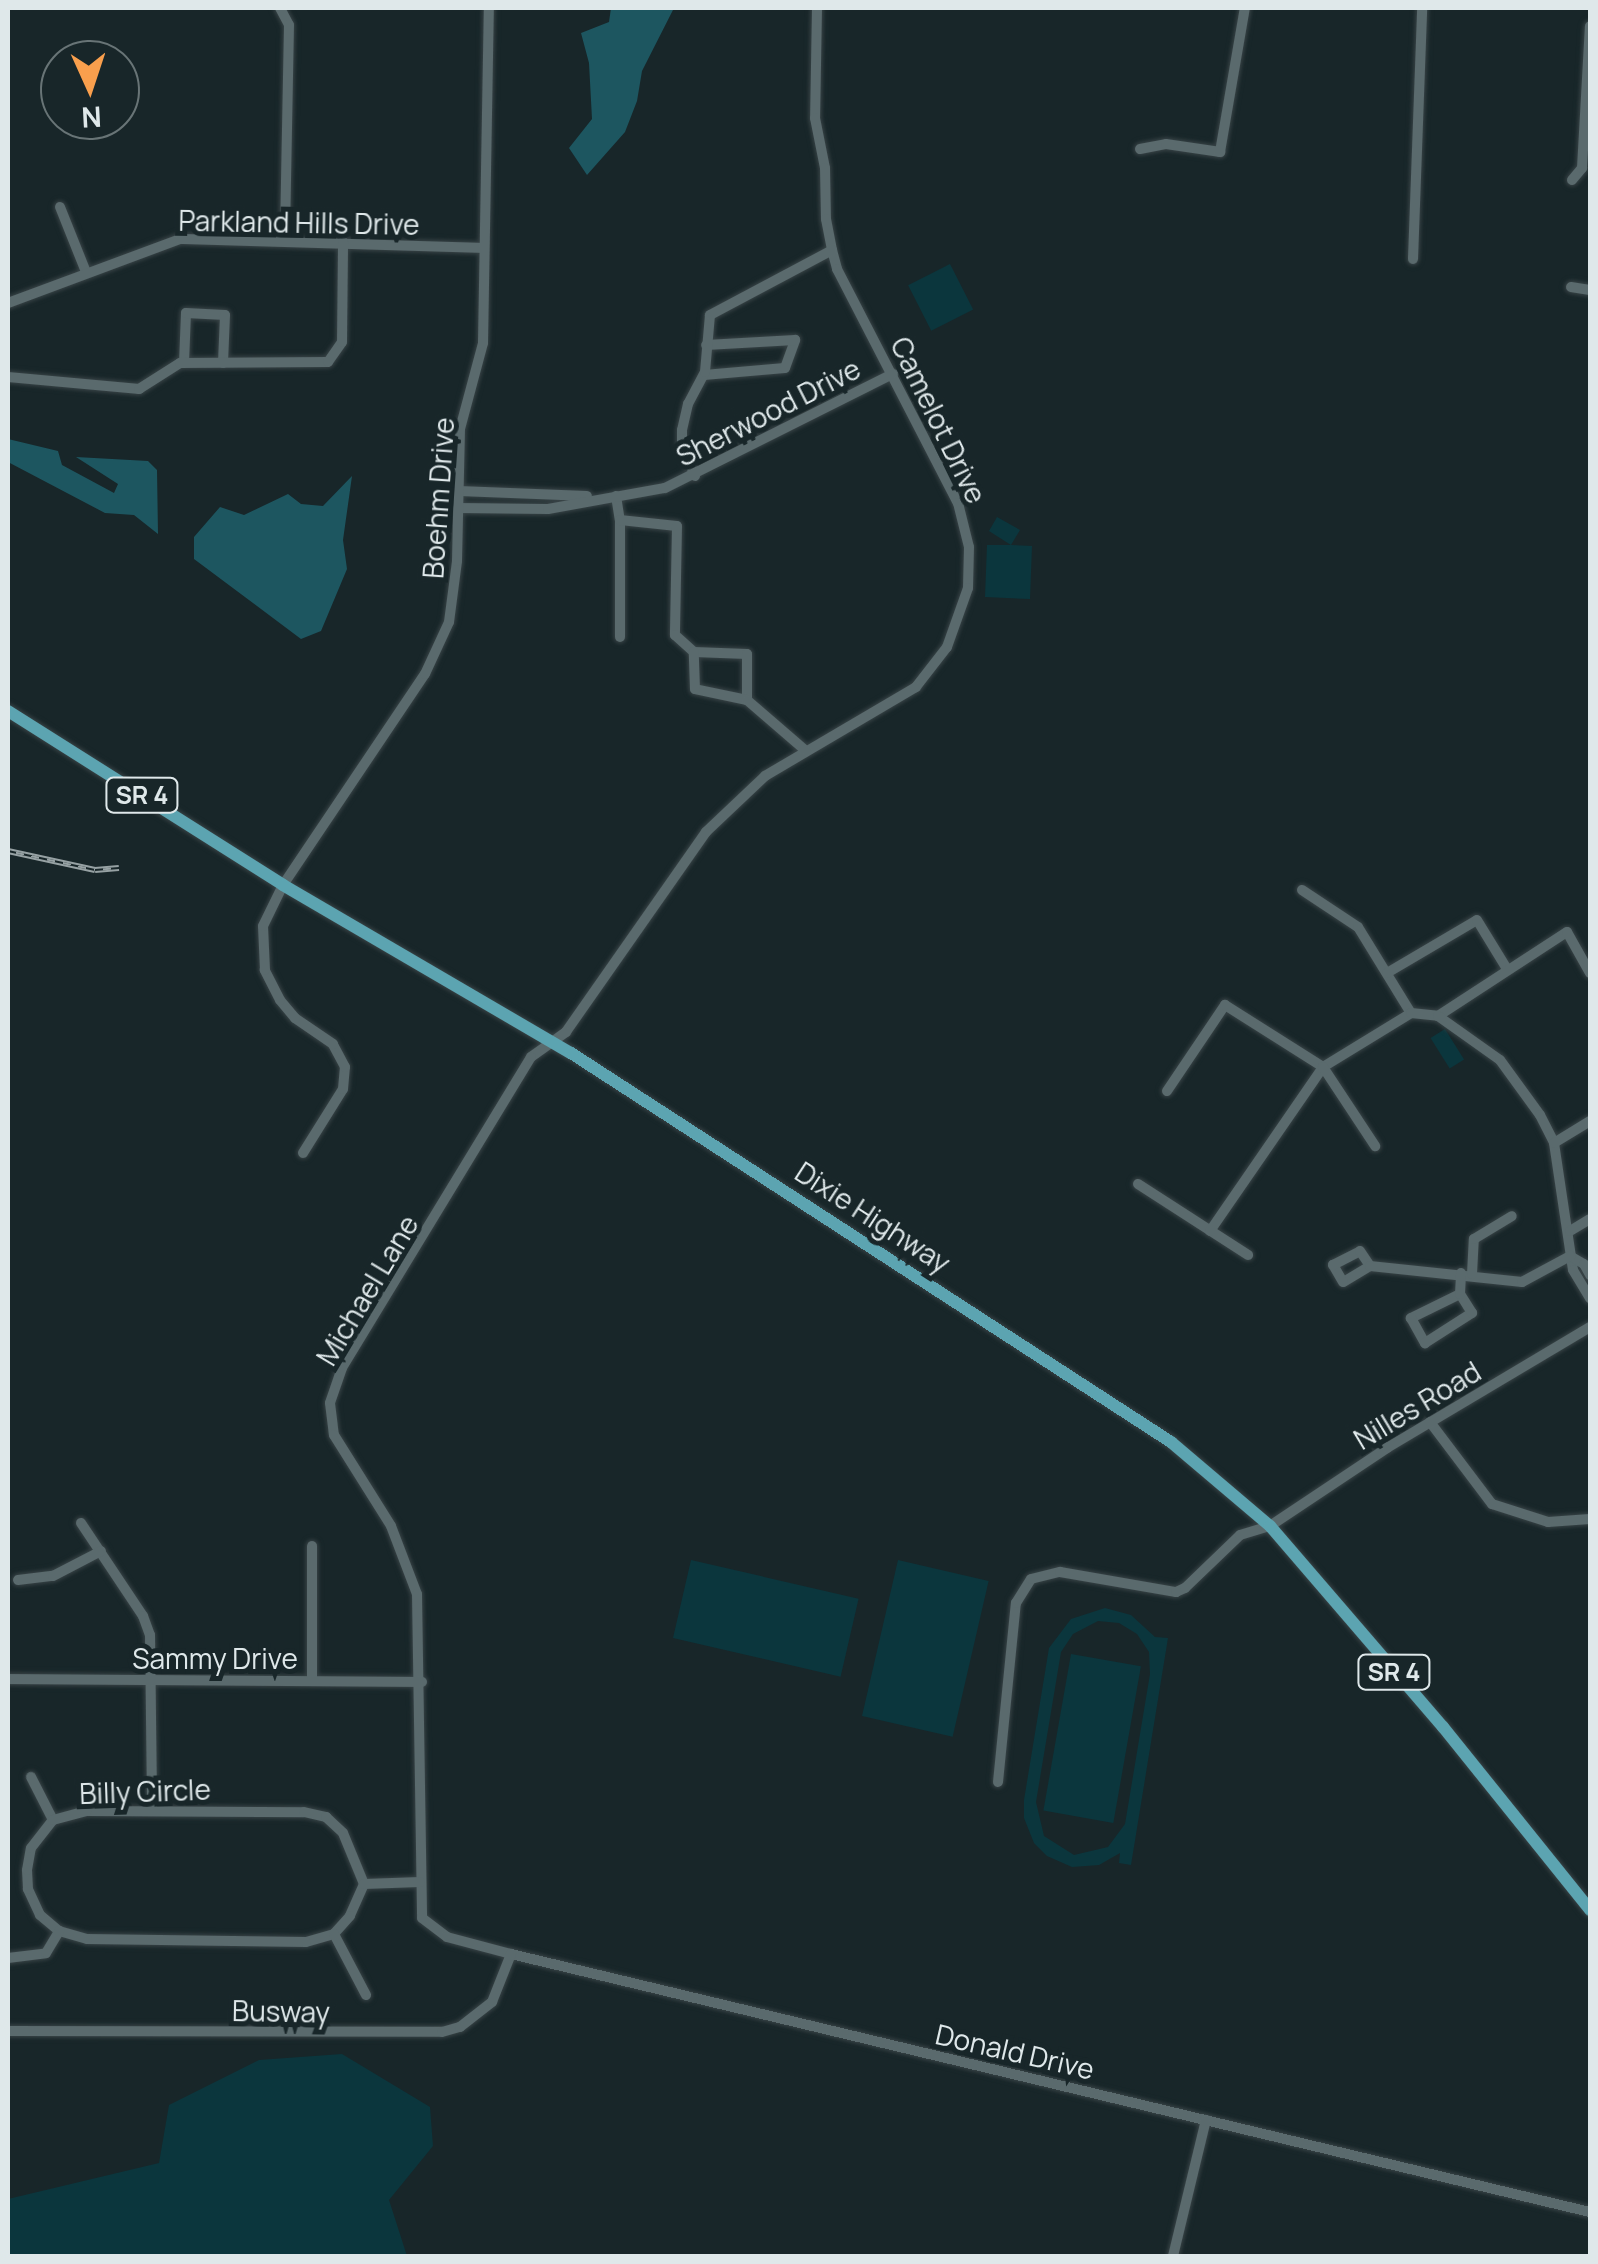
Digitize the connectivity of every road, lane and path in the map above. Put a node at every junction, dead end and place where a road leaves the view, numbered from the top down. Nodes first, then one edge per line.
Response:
1 (280, 8) edge
2 (488, 8) edge
3 (817, 8) edge
4 (1245, 8) edge
5 (1422, 8) edge
6 (1590, 26) edge
7 (1140, 149) dead end
8 (1572, 180) dead end
9 (60, 207) dead end
10 (285, 242) junction
11 (343, 242) junction
12 (482, 248) junction
13 (832, 250) junction
14 (1413, 259) dead end
15 (86, 272) junction
16 (1571, 286) dead end
17 (1590, 290) edge
18 (8, 303) edge
19 (706, 344) junction
20 (184, 363) junction
21 (223, 363) junction
22 (893, 374) junction
23 (704, 375) junction
24 (8, 378) edge
25 (695, 476) junction
26 (458, 492) junction
27 (610, 497) junction
28 (458, 508) junction
29 (620, 520) junction
30 (620, 637) dead end
31 (694, 652) junction
32 (747, 700) junction
33 (8, 711) edge
34 (806, 751) junction
35 (283, 885) junction
36 (1302, 890) dead end
37 (1508, 969) junction
38 (1590, 973) edge
39 (1388, 974) junction
40 (1411, 1013) junction
41 (1438, 1016) junction
42 (549, 1042) junction
43 (1322, 1067) junction
44 (1167, 1092) dead end
45 (1590, 1122) edge
46 (1554, 1143) junction
47 (1375, 1146) dead end
48 (303, 1153) dead end
49 (1138, 1184) dead end
50 (1512, 1216) dead end
51 (1590, 1219) edge
52 (1210, 1231) junction
53 (1570, 1231) junction
54 (1248, 1254) dead end
55 (1570, 1256) junction
56 (1370, 1266) dead end
57 (1467, 1273) junction
58 (1590, 1275) edge
59 (1460, 1294) junction
60 (1590, 1298) edge
61 (1590, 1327) edge
62 (1430, 1422) junction
63 (1590, 1519) edge
64 (81, 1524) dead end
65 (1270, 1526) junction
66 (312, 1546) dead end
67 (100, 1551) junction
68 (18, 1580) dead end
69 (8, 1679) edge
70 (152, 1681) junction
71 (312, 1681) junction
72 (422, 1682) junction
73 (30, 1777) dead end
74 (998, 1782) dead end
75 (152, 1810) junction
76 (54, 1820) junction
77 (420, 1882) junction
78 (364, 1884) junction
79 (1590, 1910) edge
80 (431, 1929) joint
81 (59, 1931) junction
82 (334, 1934) junction
83 (511, 1954) junction
84 (8, 1958) edge
85 (366, 1995) dead end
86 (8, 2030) edge
87 (1206, 2120) junction
88 (1590, 2212) edge
89 (1173, 2256) edge

1 - 10 street
2 - 12 street, Boehm Drive
3 - 13 street, Camelot Drive
4 - 7 street
5 - 14 street
6 - 8 street
9 - 15 street
10 - 11 street, Parkland Hills Drive
10 - 15 street, Parkland Hills Drive
11 - 12 street, Parkland Hills Drive
11 - 21 street
12 - 26 street, Boehm Drive
13 - 19 street
13 - 22 street, Camelot Drive
15 - 18 street, Parkland Hills Drive
16 - 17 street
19 - 23 street
19 - 23 street
20 - 21 street
20 - 21 street
20 - 24 street
22 - 25 street, Sherwood Drive
22 - 34 street, Camelot Drive
23 - 25 street
25 - 27 street, Sherwood Drive
26 - 27 street, Sherwood Drive
26 - 28 street, Boehm Drive
27 - 28 street, Sherwood Drive
27 - 29 street
28 - 35 street, Boehm Drive
29 - 30 street
29 - 31 street
31 - 32 street
31 - 32 street
32 - 34 street
33 - 35 main road, Dixie Highway / SR 4
34 - 42 street, Camelot Drive
35 - 42 main road, Dixie Highway / SR 4
35 - 48 street, Boehm Drive
36 - 39 street
37 - 38 street
37 - 39 street
37 - 41 street
39 - 40 street
40 - 41 street
40 - 43 street
41 - 46 street
42 - 65 main road, Dixie Highway / SR 4
42 - 72 street, Michael Lane
43 - 44 street
43 - 47 street
43 - 52 street
45 - 46 street
46 - 53 street
49 - 52 street
50 - 57 street
51 - 53 street
52 - 54 street
53 - 55 street
55 - 57 street
55 - 58 street
55 - 60 street
56 - 57 street
57 - 59 street
59 - 59 street
61 - 62 street, Nilles Road
62 - 63 street
62 - 65 street, Nilles Road
64 - 67 street
65 - 74 street, Nilles Road
65 - 79 main road, Dixie Highway / SR 4
66 - 71 street
67 - 68 street
67 - 70 street
69 - 70 street, Sammy Drive
70 - 71 street, Sammy Drive
70 - 75 street
71 - 72 street, Sammy Drive
72 - 77 street, Michael Lane
73 - 76 street
75 - 76 street, Billy Circle
75 - 78 street, Billy Circle
76 - 81 street, Billy Circle
77 - 78 street
77 - 80 street, Michael Lane
78 - 82 street
80 - 83 street, Donald Drive
81 - 82 street
81 - 84 street
82 - 85 street
83 - 86 street, Busway
83 - 87 street, Donald Drive
87 - 88 street, Donald Drive
87 - 89 street

